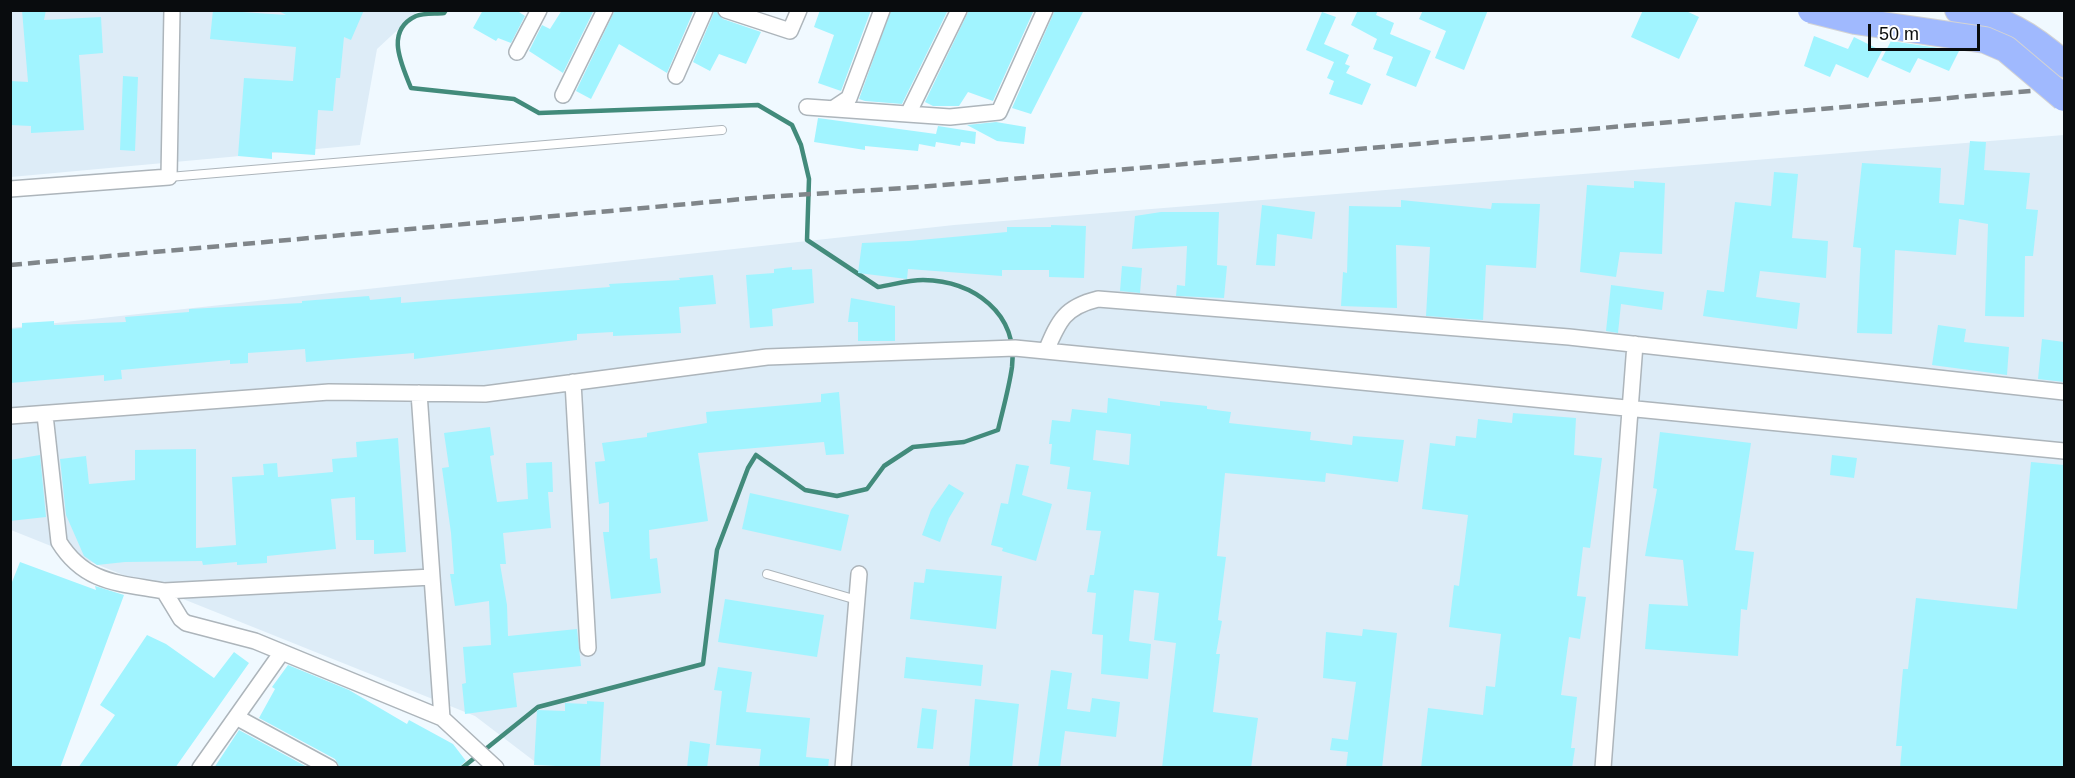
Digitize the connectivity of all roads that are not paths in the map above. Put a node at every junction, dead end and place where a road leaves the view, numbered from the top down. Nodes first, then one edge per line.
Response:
1 (172, 10) edge
2 (539, 10) edge
3 (605, 10) edge
4 (705, 10) edge
5 (726, 10) edge
6 (799, 10) edge
7 (882, 10) edge
8 (959, 10) edge
9 (1045, 10) edge
10 (1811, 10) edge
11 (1958, 10) edge
12 (517, 52) dead end
13 (2064, 64) edge
14 (676, 76) dead end
15 (562, 95) dead end
16 (2064, 98) edge
17 (807, 107) dead end
18 (834, 108) junction
19 (908, 114) junction
20 (722, 130) dead end
21 (169, 177) junction
22 (10, 189) edge
23 (1635, 344) junction
24 (1046, 351) junction
25 (573, 382) junction
26 (2064, 392) edge
27 (419, 393) junction
28 (1629, 407) junction
29 (45, 415) junction
30 (10, 416) edge
31 (2064, 451) edge
32 (767, 574) dead end
33 (859, 574) dead end
34 (432, 578) junction
35 (164, 591) junction
36 (857, 600) junction
37 (588, 648) dead end
38 (282, 652) junction
39 (236, 717) junction
40 (442, 718) junction
41 (494, 766) edge
42 (200, 768) edge
43 (330, 768) edge
44 (843, 768) edge
45 (1603, 768) edge

1 - 21 street
2 - 12 street
3 - 15 street
4 - 14 street
5 - 6 street
7 - 18 street
8 - 19 street
9 - 19 street
10 - 16 main road, bridge
11 - 13 main road
17 - 18 street
18 - 19 street
20 - 21 lane
21 - 22 street
23 - 24 street
23 - 26 street
23 - 28 street
24 - 25 street
24 - 28 street
25 - 27 street
25 - 37 street
27 - 29 street
27 - 34 street
28 - 31 street
28 - 45 street
29 - 30 street
29 - 35 street
32 - 36 lane
33 - 36 street
34 - 35 street
34 - 40 street
35 - 38 street
36 - 44 street
38 - 39 street
38 - 40 street
39 - 42 street
39 - 43 street
40 - 41 street

